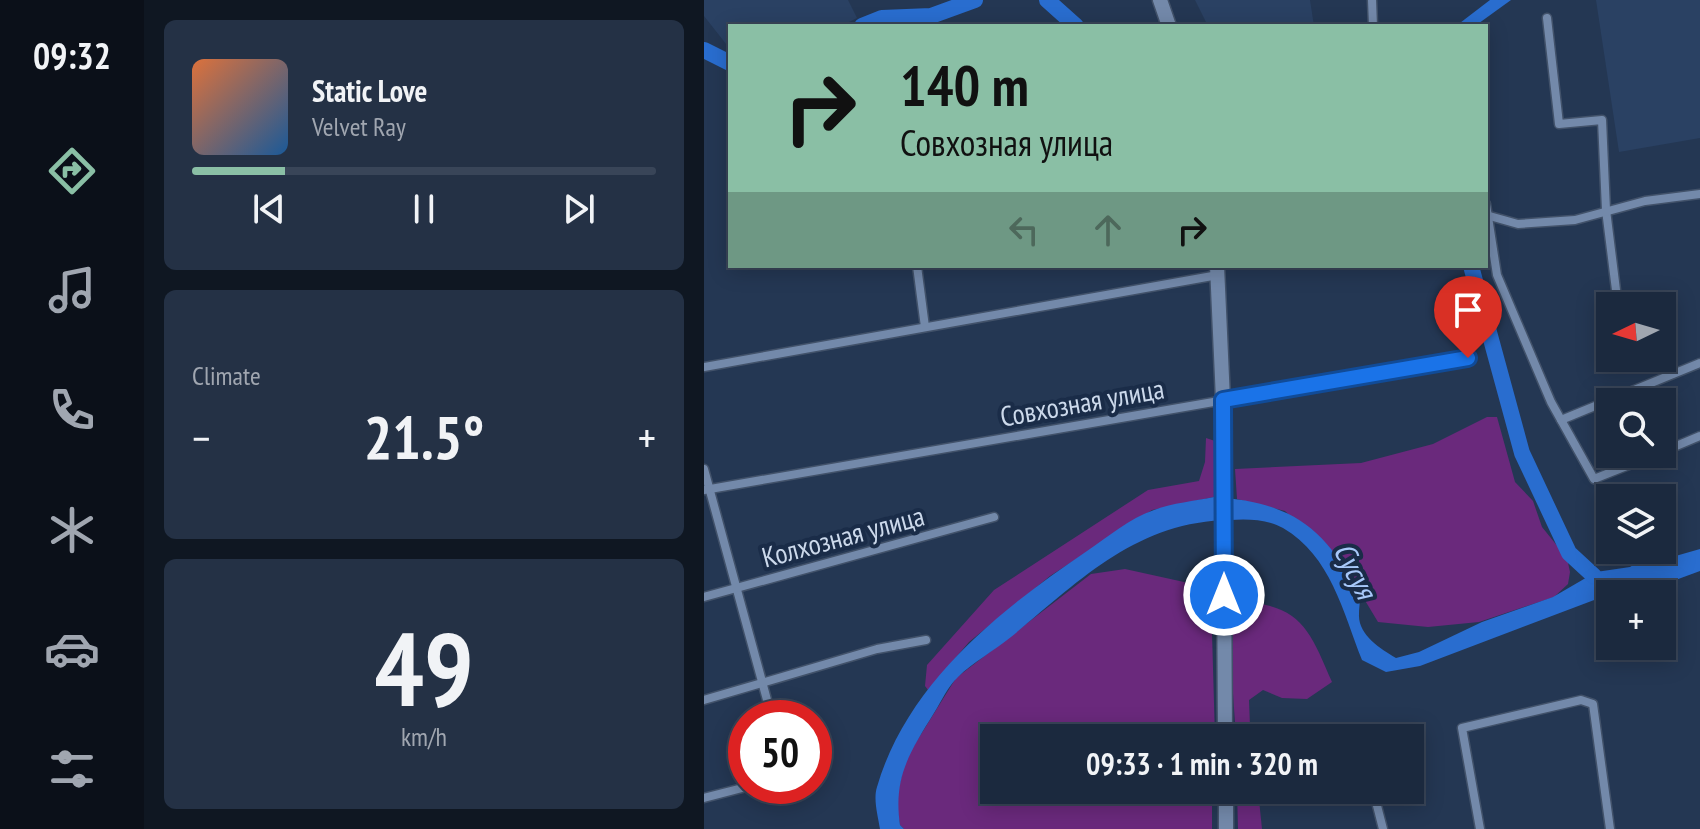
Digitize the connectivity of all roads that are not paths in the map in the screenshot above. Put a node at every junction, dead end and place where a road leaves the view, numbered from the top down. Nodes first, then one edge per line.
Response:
1 (1160, 0) edge
2 (1372, 0) edge
3 (1547, 18) dead end
4 (1168, 24) edge
5 (1373, 24) edge
6 (1700, 194) edge
7 (1606, 210) junction
8 (1488, 215) edge
9 (1488, 221) edge
10 (917, 268) edge
11 (1217, 270) edge
12 (1616, 292) edge
13 (925, 327) junction
14 (1468, 358) dead end
15 (1700, 363) edge
16 (704, 367) edge
17 (1223, 400) junction
18 (1561, 420) junction
19 (1700, 436) edge
20 (1676, 446) edge
21 (1622, 468) edge
22 (704, 469) edge
23 (706, 489) edge
24 (994, 517) dead end
25 (734, 590) junction
26 (704, 597) edge
27 (926, 640) dead end
28 (762, 682) junction
29 (704, 700) edge
30 (767, 700) edge
31 (1225, 724) edge
32 (728, 792) edge
33 (704, 798) edge
34 (1226, 804) edge
35 (1377, 804) edge
36 (1226, 829) edge
37 (1383, 829) edge
38 (1480, 829) edge
39 (1610, 829) edge

1 - 4 main road
2 - 5 street
3 - 7 street
6 - 7 street
7 - 8 street
7 - 12 street
9 - 18 street
10 - 13 street
11 - 13 street
11 - 17 main road
13 - 16 street
14 - 17 street, Совхозная улица
15 - 18 street
17 - 23 street, Совхозная улица
17 - 31 main road
18 - 21 street
19 - 20 street
22 - 23 street
23 - 25 street
24 - 25 street, Колхозная улица
25 - 26 street, Колхозная улица
25 - 28 street
27 - 28 street
28 - 29 street
28 - 30 street
32 - 33 street
34 - 36 main road
35 - 37 street
38 - 39 street

